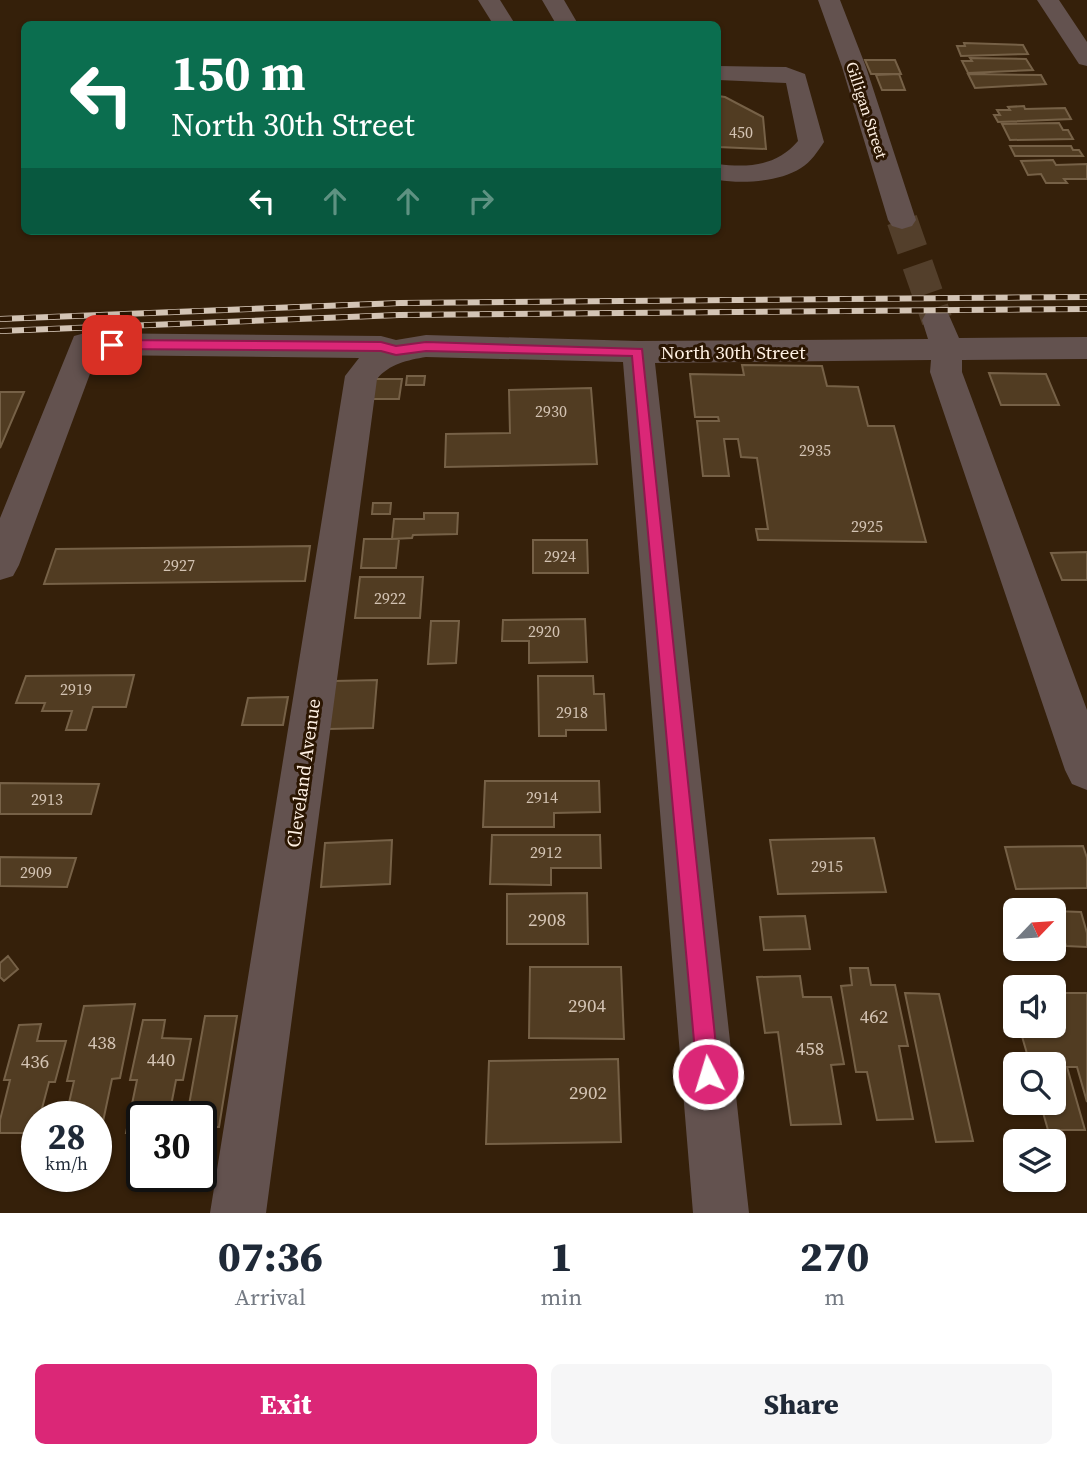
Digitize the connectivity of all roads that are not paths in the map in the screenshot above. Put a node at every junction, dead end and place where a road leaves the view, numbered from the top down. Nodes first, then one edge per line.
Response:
1 (489, 0) edge
2 (553, 0) edge
3 (829, 0) edge
4 (1051, 5) edge
5 (1080, 9) dead end
6 (502, 21) edge
7 (565, 21) edge
8 (1087, 59) edge
9 (721, 73) edge
10 (721, 173) edge
11 (902, 220) tunnel mouth
12 (942, 335) junction
13 (1087, 348) edge
14 (396, 351) junction
15 (638, 352) junction
16 (7, 529) edge
17 (0, 565) edge
18 (1087, 770) edge
19 (238, 1213) edge
20 (721, 1213) edge

1 - 6 street
2 - 7 street
3 - 11 street, Gilligan Street
4 - 5 street
4 - 8 street
9 - 10 street
12 - 13 street, North 30th Street
12 - 15 street, North 30th Street
12 - 18 street
14 - 15 street, North 30th Street
14 - 16 street, North 30th Street
14 - 19 street, Cleveland Avenue
15 - 20 street
16 - 17 street

